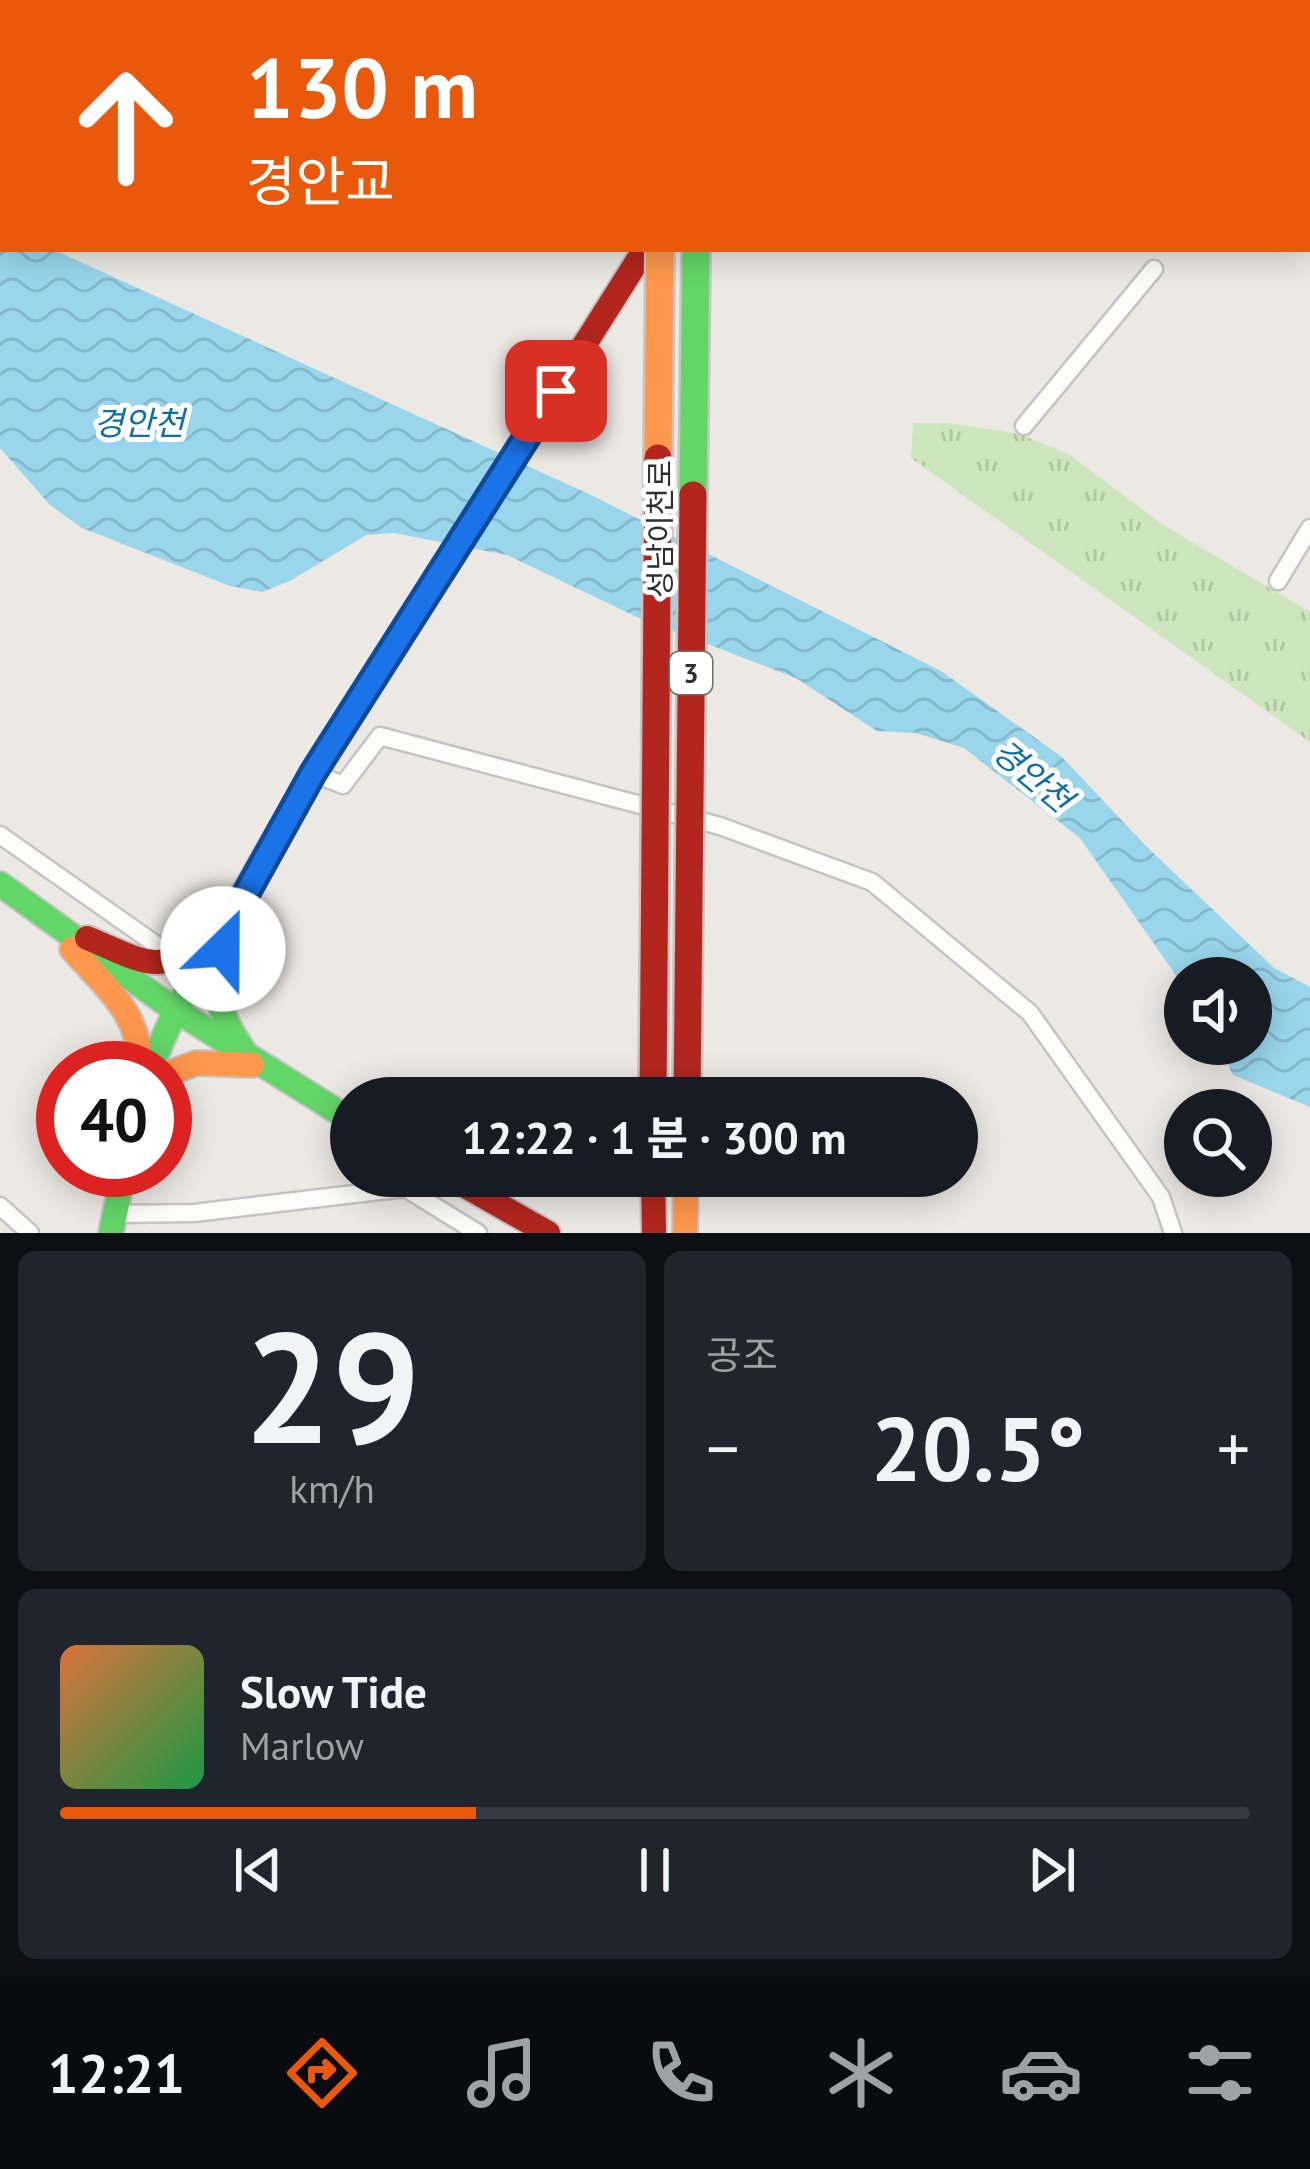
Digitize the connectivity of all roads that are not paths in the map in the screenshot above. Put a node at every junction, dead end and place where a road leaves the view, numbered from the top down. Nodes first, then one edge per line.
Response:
1 (643, 252) edge
2 (660, 252) edge
3 (696, 252) edge
4 (1154, 269) dead end
5 (1024, 426) dead end
6 (1310, 528) edge
7 (1278, 581) dead end
8 (313, 773) junction
9 (0, 835) edge
10 (0, 884) edge
11 (232, 919) junction
12 (52, 923) junction
13 (171, 963) junction
14 (175, 1012) junction
15 (141, 1041) edge
16 (162, 1041) edge
17 (192, 1064) edge
18 (255, 1066) junction
19 (653, 1077) edge
20 (687, 1077) edge
21 (330, 1108) edge
22 (330, 1193) edge
23 (426, 1197) edge
24 (485, 1197) edge
25 (653, 1197) edge
26 (686, 1197) edge
27 (0, 1206) edge
28 (194, 1213) junction
29 (113, 1224) edge
30 (30, 1233) edge
31 (196, 1233) edge
32 (478, 1233) edge
33 (548, 1233) edge
34 (654, 1233) edge
35 (685, 1233) edge
36 (1173, 1233) edge

1 - 8 main road
2 - 19 main road, 성남이천로 / 3, bridge
3 - 20 main road, 성남이천로 / 3, bridge
4 - 5 street
6 - 7 street
8 - 11 main road
8 - 36 street
9 - 13 street
10 - 12 main road
11 - 13 main road
11 - 14 main road
11 - 18 main road
12 - 13 main road
12 - 14 main road
12 - 15 main road
14 - 16 main road
14 - 18 main road
17 - 18 main road
18 - 21 main road
22 - 28 street
23 - 32 street
24 - 33 main road
25 - 34 main road
26 - 35 main road
27 - 30 street
28 - 29 street
28 - 31 street

